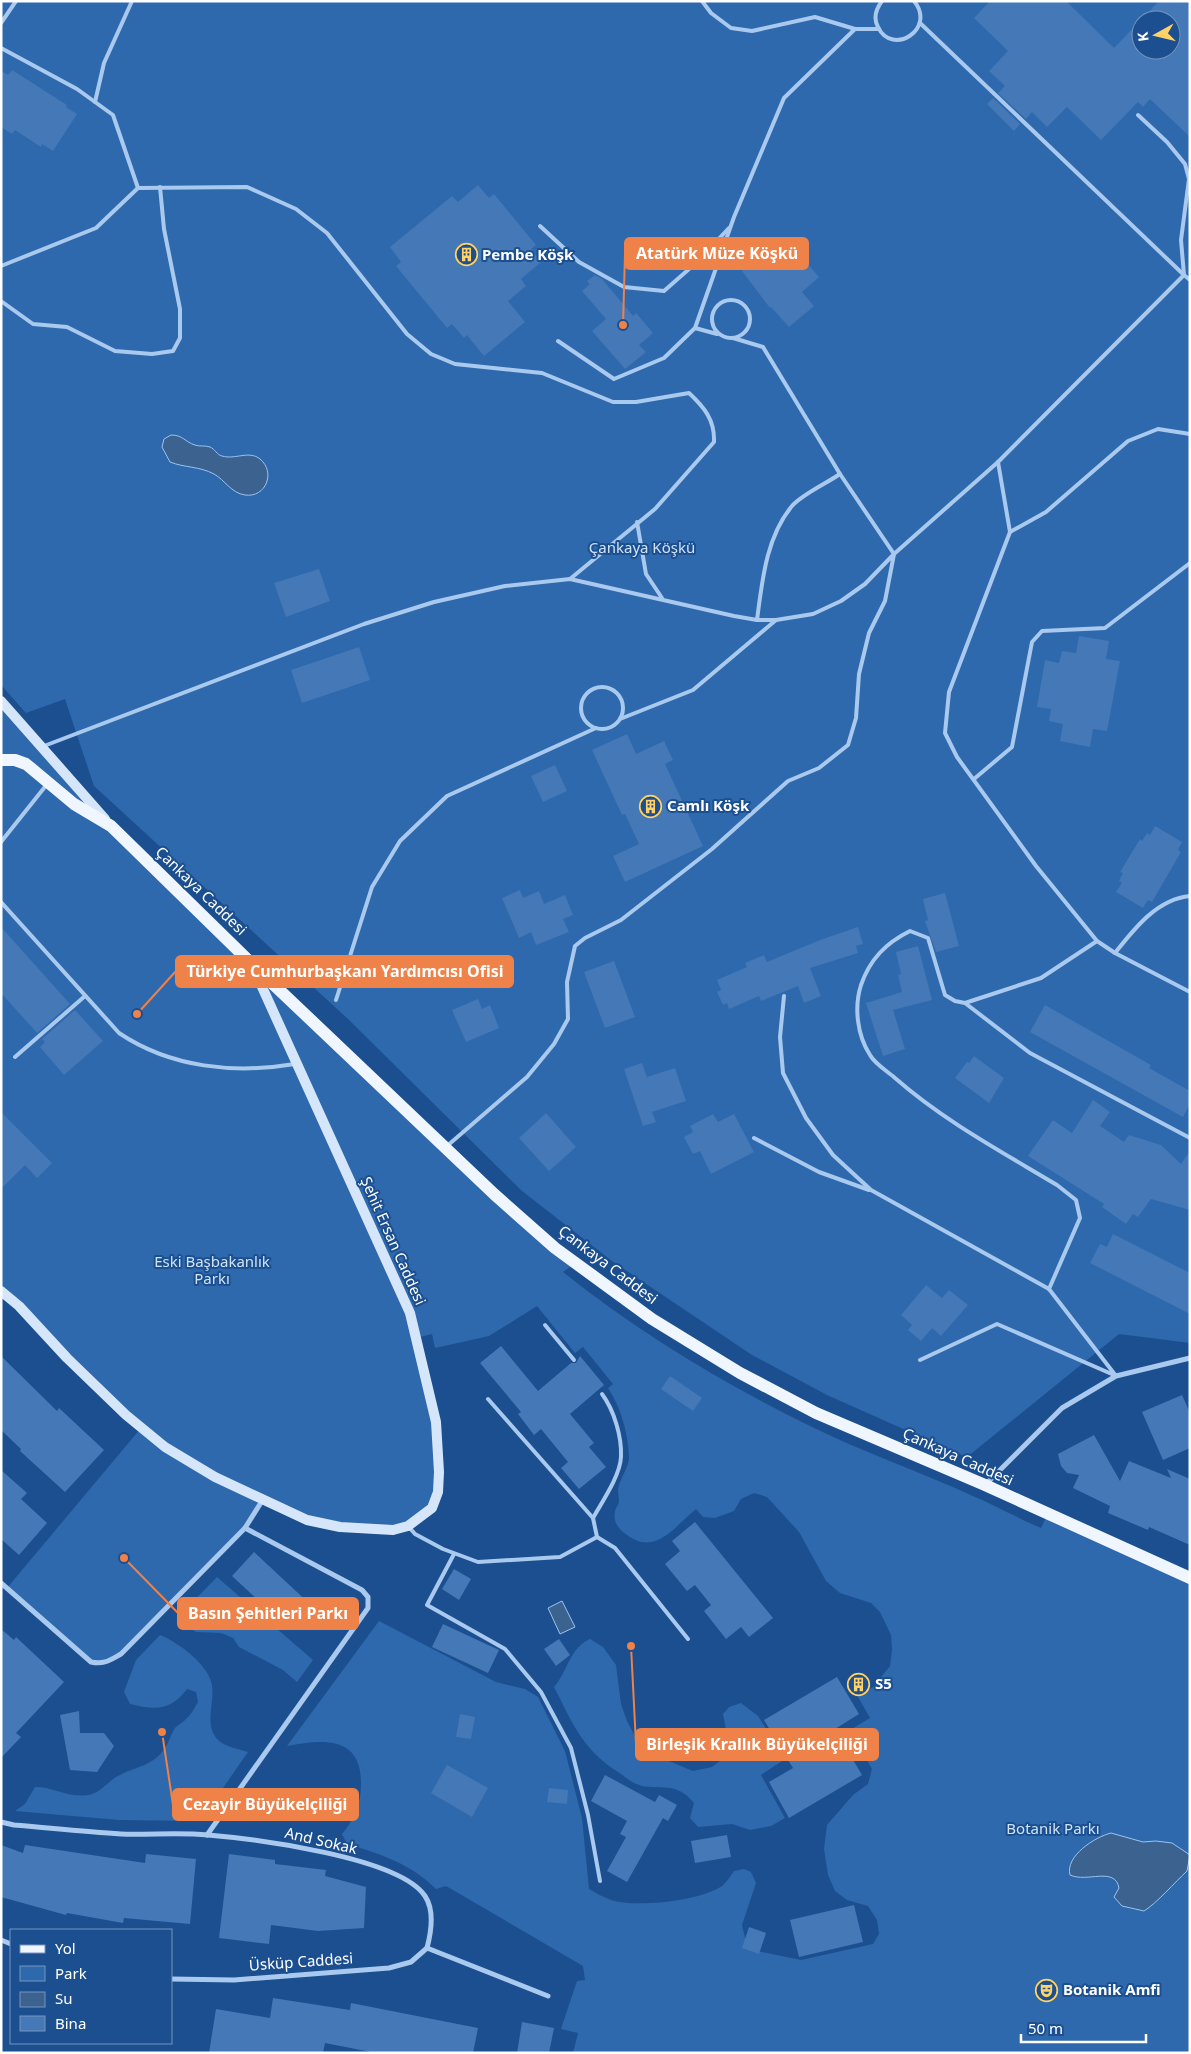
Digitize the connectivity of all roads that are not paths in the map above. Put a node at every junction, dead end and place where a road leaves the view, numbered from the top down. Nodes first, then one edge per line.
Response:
1 (16, 1) edge
2 (132, 1) edge
3 (702, 1) edge
4 (882, 1) edge
5 (914, 1) edge
6 (1, 23) edge
7 (920, 23) junction
8 (855, 28) junction
9 (878, 29) junction
10 (1, 48) edge
11 (95, 102) junction
12 (1138, 114) dead end
13 (160, 187) junction
14 (138, 188) junction
15 (540, 226) dead end
16 (731, 227) junction
17 (1, 266) edge
18 (1184, 275) junction
19 (1190, 280) edge
20 (1, 301) edge
21 (695, 328) junction
22 (719, 334) junction
23 (733, 338) junction
24 (558, 342) dead end
25 (1190, 434) edge
26 (998, 462) junction
27 (840, 474) junction
28 (636, 522) junction
29 (1010, 532) junction
30 (894, 554) junction
31 (1190, 563) edge
32 (570, 579) junction
33 (662, 598) junction
34 (757, 620) junction
35 (776, 620) junction
36 (1, 701) edge
37 (620, 719) junction
38 (596, 728) junction
39 (42, 747) junction
40 (1, 760) edge
41 (974, 779) junction
42 (49, 782) junction
43 (111, 826) junction
44 (1, 842) edge
45 (1190, 896) edge
46 (1, 902) edge
47 (1097, 941) junction
48 (1115, 953) junction
49 (252, 964) junction
50 (1190, 992) edge
51 (85, 996) junction
52 (784, 996) dead end
53 (336, 1000) dead end
54 (965, 1003) junction
55 (15, 1056) dead end
56 (295, 1064) junction
57 (754, 1138) dead end
58 (1190, 1138) edge
59 (445, 1148) junction
60 (871, 1190) junction
61 (1049, 1289) junction
62 (1, 1291) edge
63 (545, 1325) dead end
64 (1190, 1358) edge
65 (574, 1360) dead end
66 (920, 1360) dead end
67 (1116, 1376) junction
68 (602, 1394) dead end
69 (488, 1399) dead end
70 (985, 1485) junction
71 (262, 1501) junction
72 (593, 1518) junction
73 (408, 1526) junction
74 (245, 1528) junction
75 (597, 1536) junction
76 (454, 1554) junction
77 (1190, 1578) edge
78 (1, 1583) edge
79 (688, 1639) dead end
80 (1, 1822) edge
81 (207, 1835) junction
82 (600, 1881) dead end
83 (427, 1948) junction
84 (172, 1979) edge
85 (548, 1996) dead end

1 - 6 lane
2 - 11 lane
3 - 8 lane
4 - 9 lane
5 - 7 lane
7 - 9 lane
7 - 18 lane
8 - 9 lane
8 - 16 lane
10 - 11 lane
11 - 14 lane
12 - 18 lane
13 - 14 lane
13 - 20 lane
13 - 28 lane
14 - 17 lane
15 - 16 lane
16 - 21 lane
18 - 19 lane
18 - 26 lane
21 - 22 lane
21 - 24 lane
22 - 23 lane
22 - 23 lane
23 - 27 lane
25 - 29 lane
26 - 29 lane
26 - 30 lane
27 - 30 lane
27 - 34 lane
28 - 32 lane
28 - 33 lane
29 - 41 lane
30 - 35 lane
30 - 59 lane
31 - 41 lane
32 - 33 lane
32 - 39 lane
33 - 34 lane
34 - 35 lane
35 - 37 lane
36 - 39 main road, Çankaya Caddesi
37 - 38 lane
37 - 38 lane
38 - 53 lane
39 - 43 main road, Çankaya Caddesi
40 - 42 main road, Çankaya Caddesi
41 - 47 lane
42 - 43 main road, Çankaya Caddesi
42 - 44 lane
43 - 49 main road, Çankaya Caddesi
45 - 48 lane
46 - 51 lane
47 - 48 lane
47 - 54 lane
48 - 50 lane
49 - 56 main road, Şehit Ersan Caddesi
49 - 59 main road, Çankaya Caddesi
51 - 55 lane
51 - 56 lane
52 - 60 lane
54 - 58 lane
54 - 61 lane
56 - 73 main road, Şehit Ersan Caddesi
57 - 60 lane
59 - 70 main road, Çankaya Caddesi
60 - 61 lane
61 - 67 lane
62 - 71 main road, Şehit Ersan Caddesi
63 - 65 lane
64 - 67 street
66 - 67 lane
67 - 70 street
68 - 72 lane
69 - 72 lane
70 - 77 main road, Çankaya Caddesi
71 - 73 main road, Şehit Ersan Caddesi
71 - 74 street
72 - 75 lane
73 - 76 lane
74 - 78 street
74 - 81 street
75 - 76 lane
75 - 79 lane
76 - 82 lane
80 - 81 street, And Sokak
81 - 83 street, And Sokak
83 - 84 street, Üsküp Caddesi
83 - 85 street

